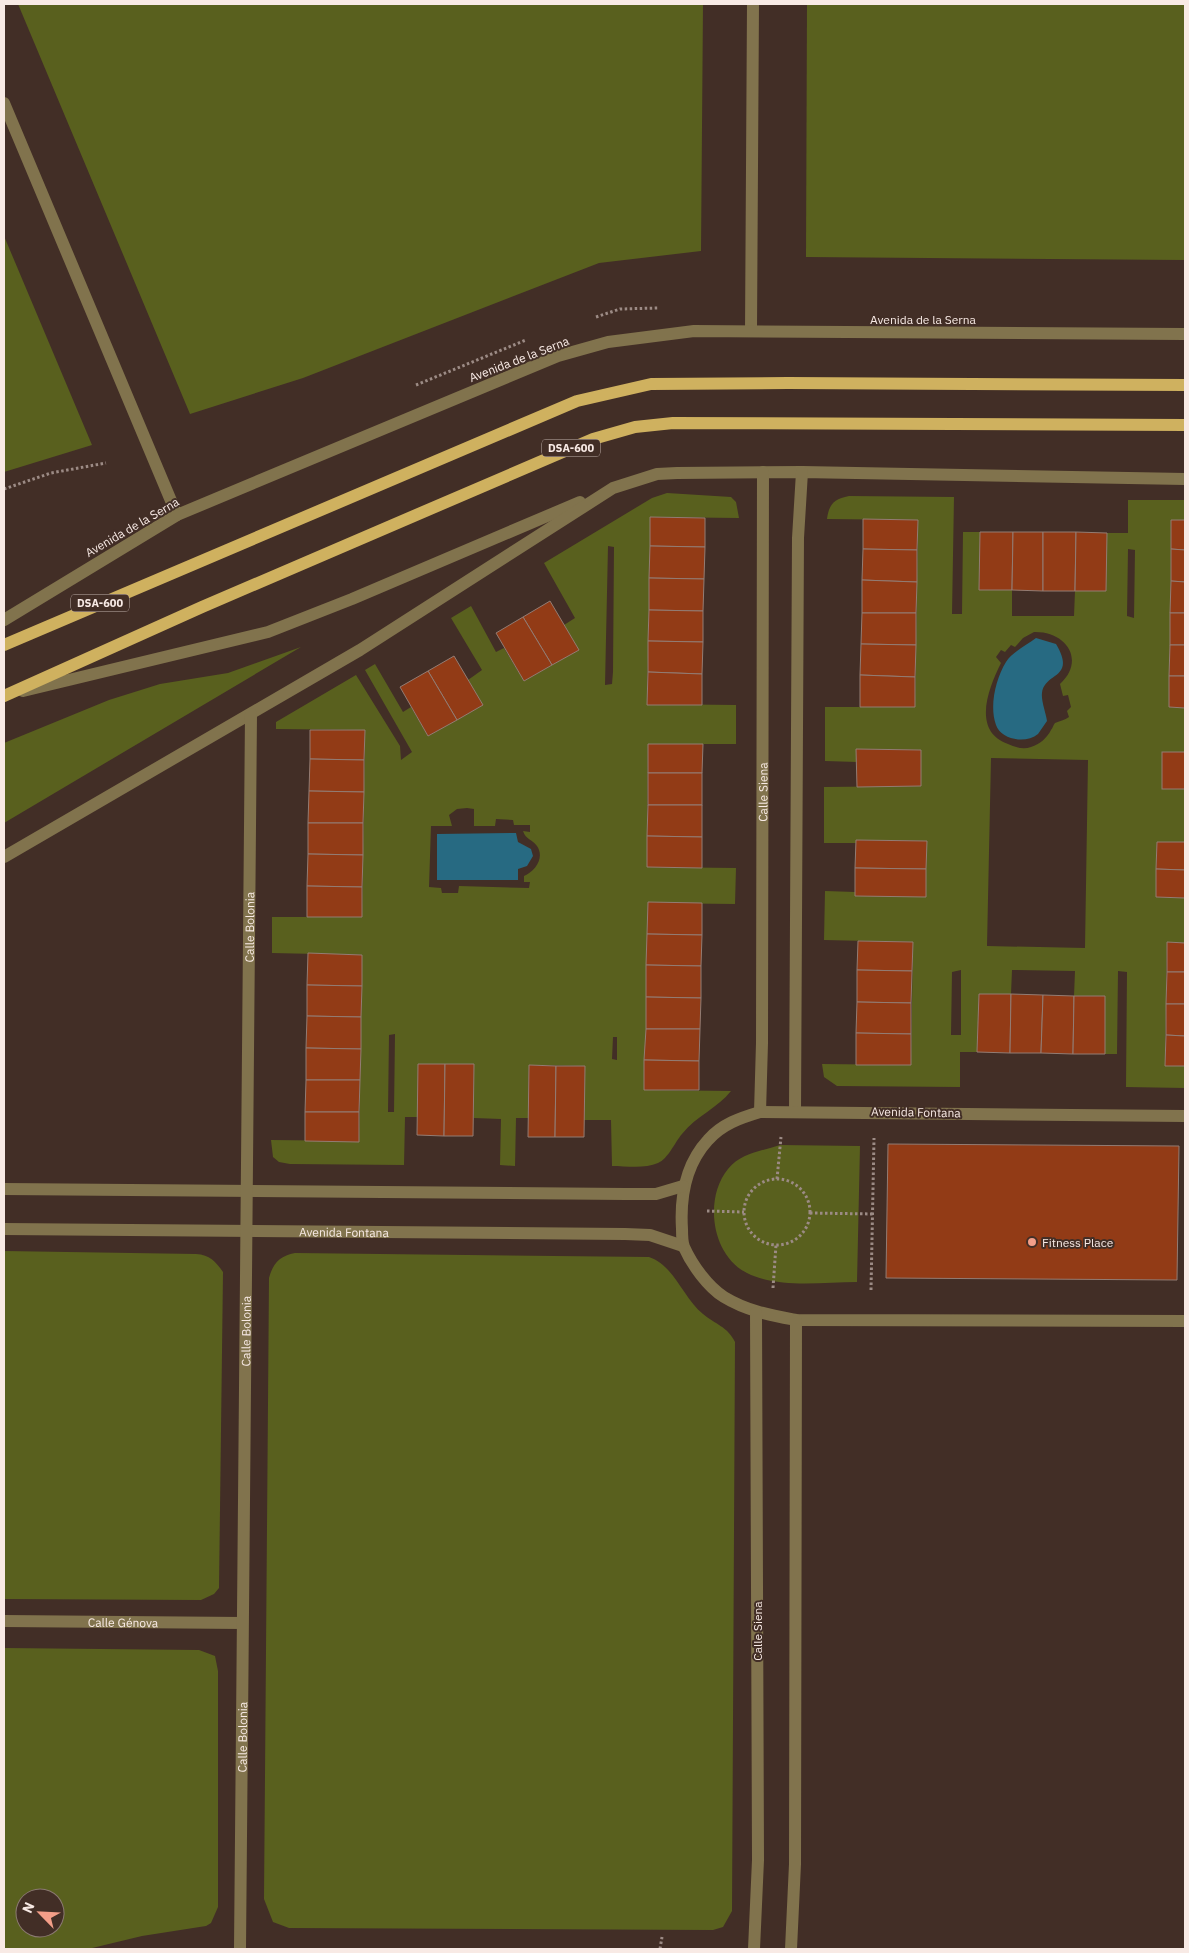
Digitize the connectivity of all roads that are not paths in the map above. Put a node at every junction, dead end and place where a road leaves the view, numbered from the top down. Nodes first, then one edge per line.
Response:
1 (753, 4) edge
2 (4, 103) edge
3 (751, 331) junction
4 (1185, 334) edge
5 (1185, 385) edge
6 (1185, 425) edge
7 (763, 472) junction
8 (802, 472) junction
9 (1185, 478) edge
10 (614, 488) junction
11 (177, 515) junction
12 (4, 620) edge
13 (4, 645) edge
14 (5, 696) edge
15 (251, 714) junction
16 (4, 857) edge
17 (796, 1111) junction
18 (760, 1112) junction
19 (1185, 1116) edge
20 (683, 1186) junction
21 (4, 1189) edge
22 (246, 1190) junction
23 (4, 1229) edge
24 (246, 1232) junction
25 (683, 1246) junction
26 (756, 1313) junction
27 (796, 1320) junction
28 (1185, 1321) edge
29 (4, 1621) edge
30 (242, 1623) junction
31 (240, 1949) edge
32 (754, 1949) edge
33 (792, 1949) edge

1 - 3 street
2 - 11 street
3 - 4 street, Avenida de la Serna
3 - 11 street, Avenida de la Serna
5 - 13 main road, DSA-600
6 - 14 main road, DSA-600
7 - 8 street
7 - 10 street
7 - 18 street, Calle Siena
8 - 9 street
8 - 17 street
10 - 14 street
10 - 15 street
11 - 12 street, Avenida de la Serna
15 - 16 street
15 - 22 street, Calle Bolonia
17 - 18 street, Avenida Fontana
17 - 19 street, Avenida Fontana
18 - 20 street, Avenida Fontana
20 - 22 street
20 - 25 street, Avenida Fontana
21 - 22 street
22 - 24 street, Calle Bolonia
23 - 24 street, Avenida Fontana
24 - 25 street, Avenida Fontana
24 - 30 street, Calle Bolonia
25 - 26 street, Avenida Fontana
26 - 27 street, Avenida Fontana
26 - 32 street, Calle Siena
27 - 28 street, Avenida Fontana
27 - 33 street
29 - 30 street, Calle Génova
30 - 31 street, Calle Bolonia

